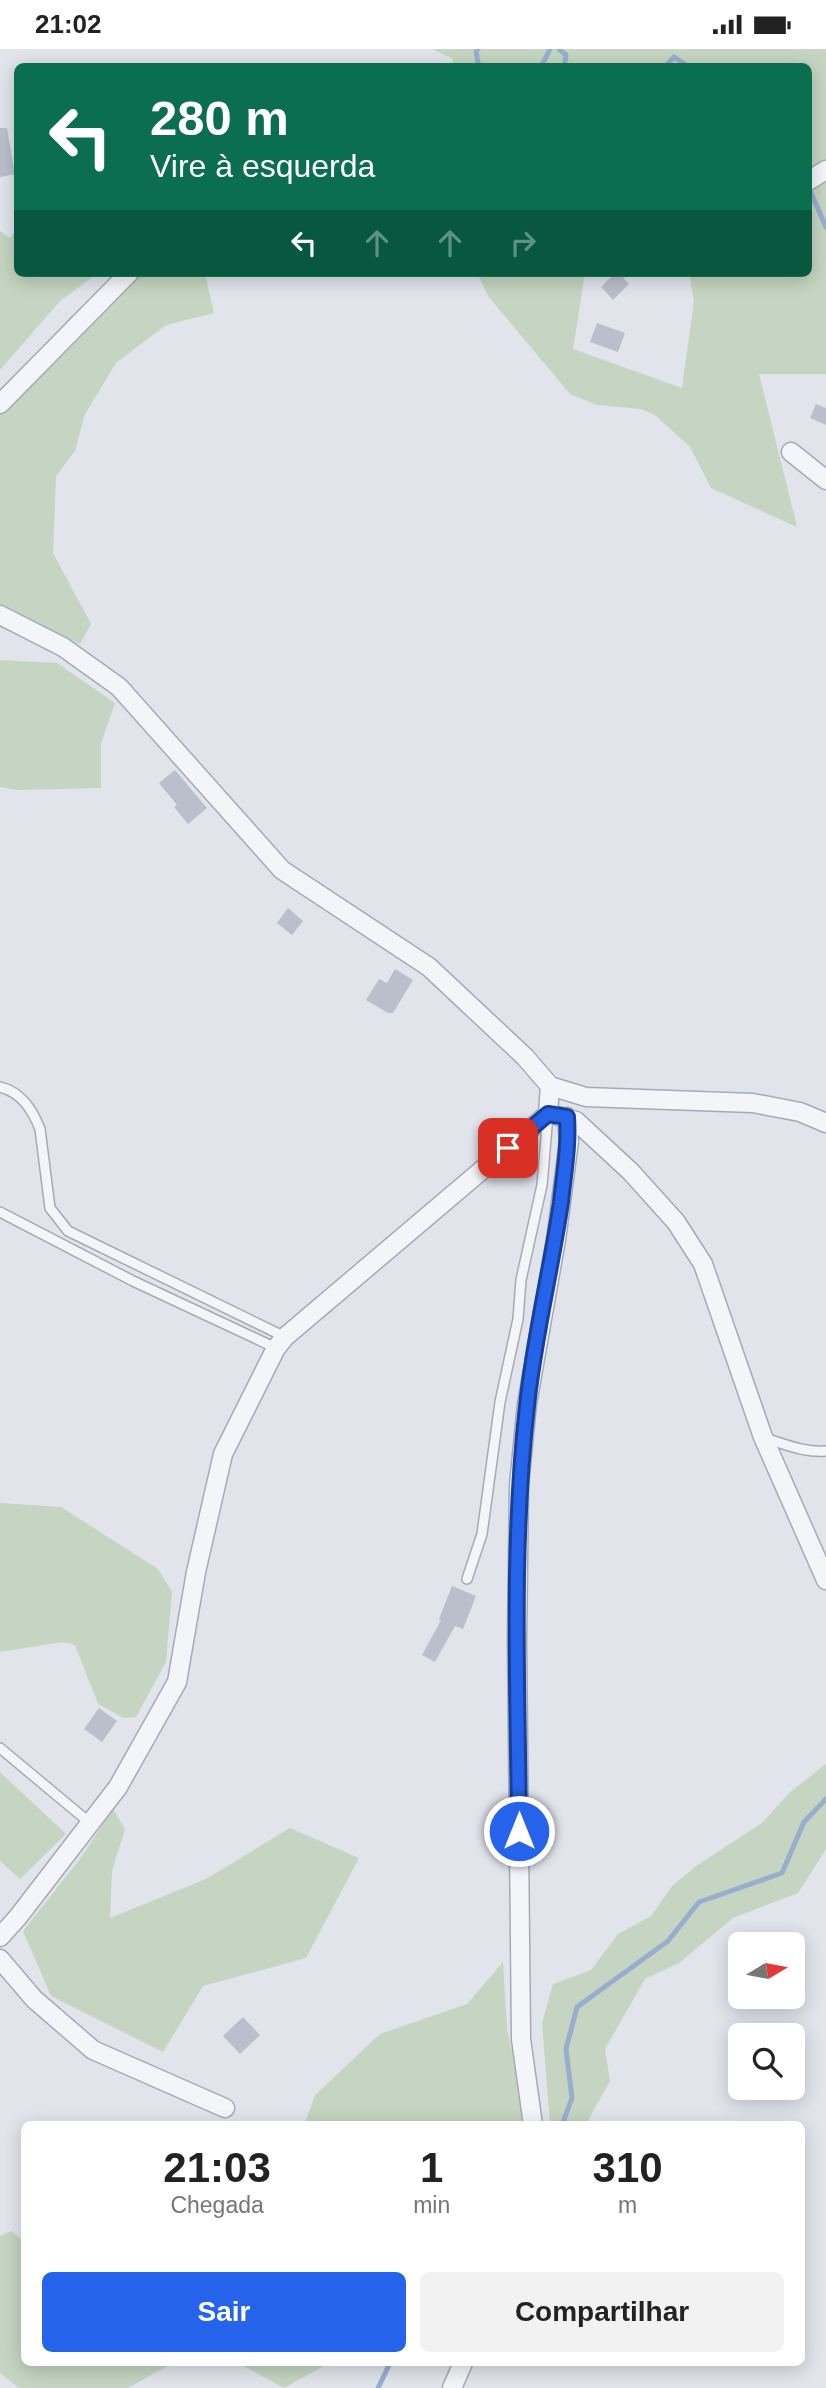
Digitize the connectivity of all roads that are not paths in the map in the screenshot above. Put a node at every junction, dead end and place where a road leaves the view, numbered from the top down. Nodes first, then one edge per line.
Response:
1 (125, 277) edge
2 (0, 404) edge
3 (791, 452) dead end
4 (826, 480) edge
5 (0, 615) edge
6 (550, 1086) junction
7 (0, 1087) edge
8 (548, 1114) junction
9 (567, 1117) junction
10 (826, 1123) edge
11 (0, 1212) edge
12 (280, 1343) junction
13 (762, 1437) junction
14 (826, 1451) edge
15 (467, 1579) dead end
16 (826, 1580) edge
17 (0, 1748) edge
18 (90, 1823) junction
19 (0, 1937) edge
20 (0, 1959) edge
21 (225, 2108) dead end
22 (532, 2121) edge
23 (462, 2366) edge
24 (452, 2388) edge

1 - 2 street
3 - 4 street
5 - 6 street
6 - 8 street
6 - 10 street
7 - 12 lane
8 - 9 street
8 - 12 street
8 - 15 lane
9 - 13 street
9 - 22 street
11 - 12 lane
12 - 18 street
13 - 14 lane
13 - 16 street
17 - 18 lane
18 - 19 street
20 - 21 street
23 - 24 street

